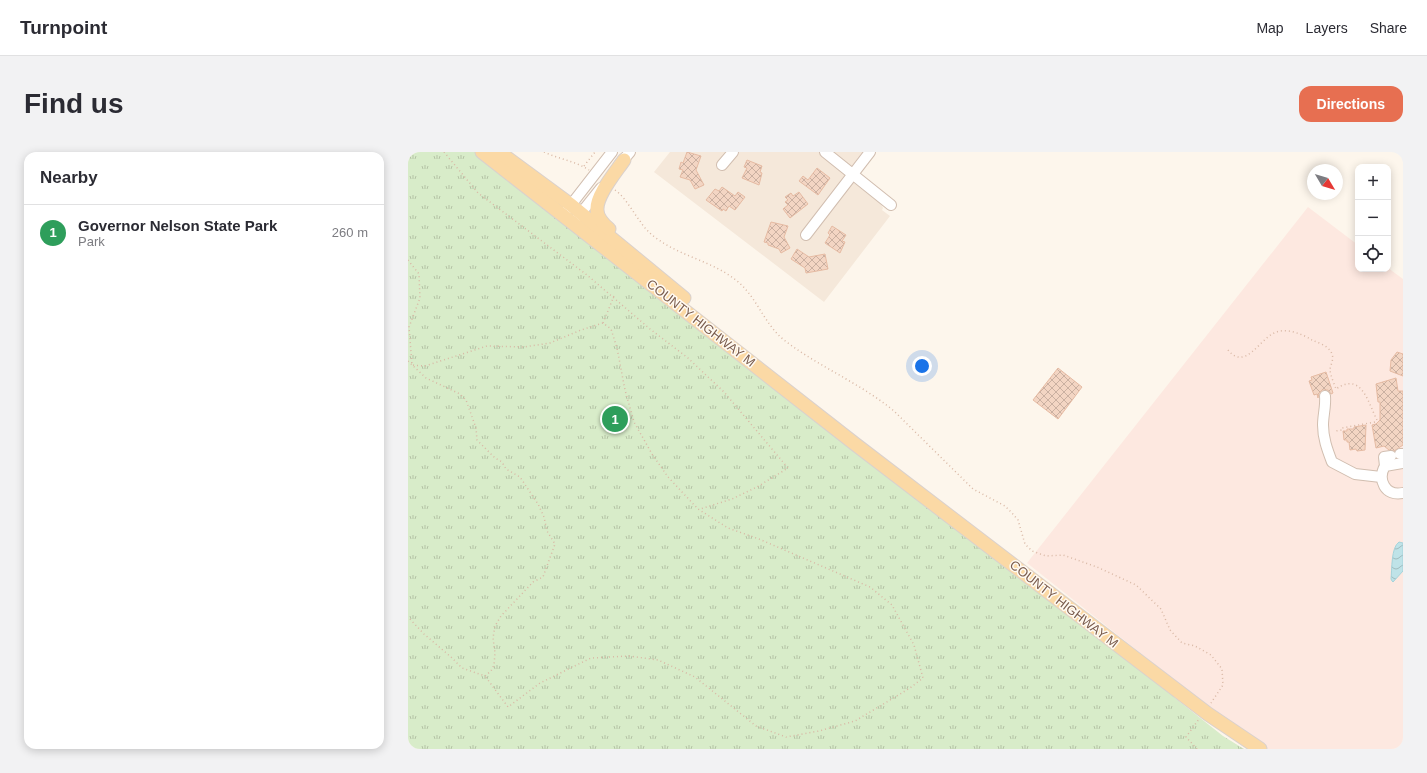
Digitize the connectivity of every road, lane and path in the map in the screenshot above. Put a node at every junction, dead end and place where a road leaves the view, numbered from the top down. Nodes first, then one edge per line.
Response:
1 (444, 152) edge
2 (482, 152) edge
3 (500, 152) edge
4 (544, 152) edge
5 (595, 152) edge
6 (612, 152) edge
7 (733, 152) edge
8 (825, 152) edge
9 (870, 152) edge
10 (627, 156) edge
11 (722, 165) dead end
12 (584, 166) junction
13 (595, 174) junction
14 (853, 174) junction
15 (608, 184) junction
16 (891, 205) dead end
17 (572, 214) junction
18 (806, 235) dead end
19 (408, 260) edge
20 (614, 296) junction
21 (689, 303) junction
22 (603, 323) junction
23 (1228, 350) dead end
24 (408, 361) edge
25 (412, 365) junction
26 (1325, 396) dead end
27 (1335, 431) dead end
28 (1399, 457) edge
29 (1381, 476) junction
30 (1403, 493) edge
31 (921, 494) junction
32 (698, 509) junction
33 (408, 617) edge
34 (485, 676) junction
35 (1206, 712) junction
36 (1197, 749) edge
37 (1250, 749) edge
38 (1260, 749) edge

1 - 20 path
2 - 17 main road, COUNTY HIGHWAY M
3 - 17 main road, COUNTY HIGHWAY M
4 - 12 path
5 - 12 path
6 - 13 street
7 - 11 street
8 - 14 street
9 - 14 street
10 - 15 main road
10 - 17 street
12 - 13 path
13 - 17 street
14 - 16 street
14 - 18 street
15 - 21 main road
15 - 35 path
17 - 21 main road, COUNTY HIGHWAY M
17 - 31 main road, COUNTY HIGHWAY M
19 - 25 path
20 - 22 path
20 - 32 path
21 - 31 main road, COUNTY HIGHWAY M
22 - 25 path
22 - 32 path
23 - 27 path
24 - 25 path
25 - 34 path
26 - 29 street
28 - 29 street
29 - 30 street
31 - 35 main road, COUNTY HIGHWAY M
32 - 34 path
33 - 34 path
35 - 36 path
35 - 37 main road, COUNTY HIGHWAY M
35 - 38 main road, COUNTY HIGHWAY M

